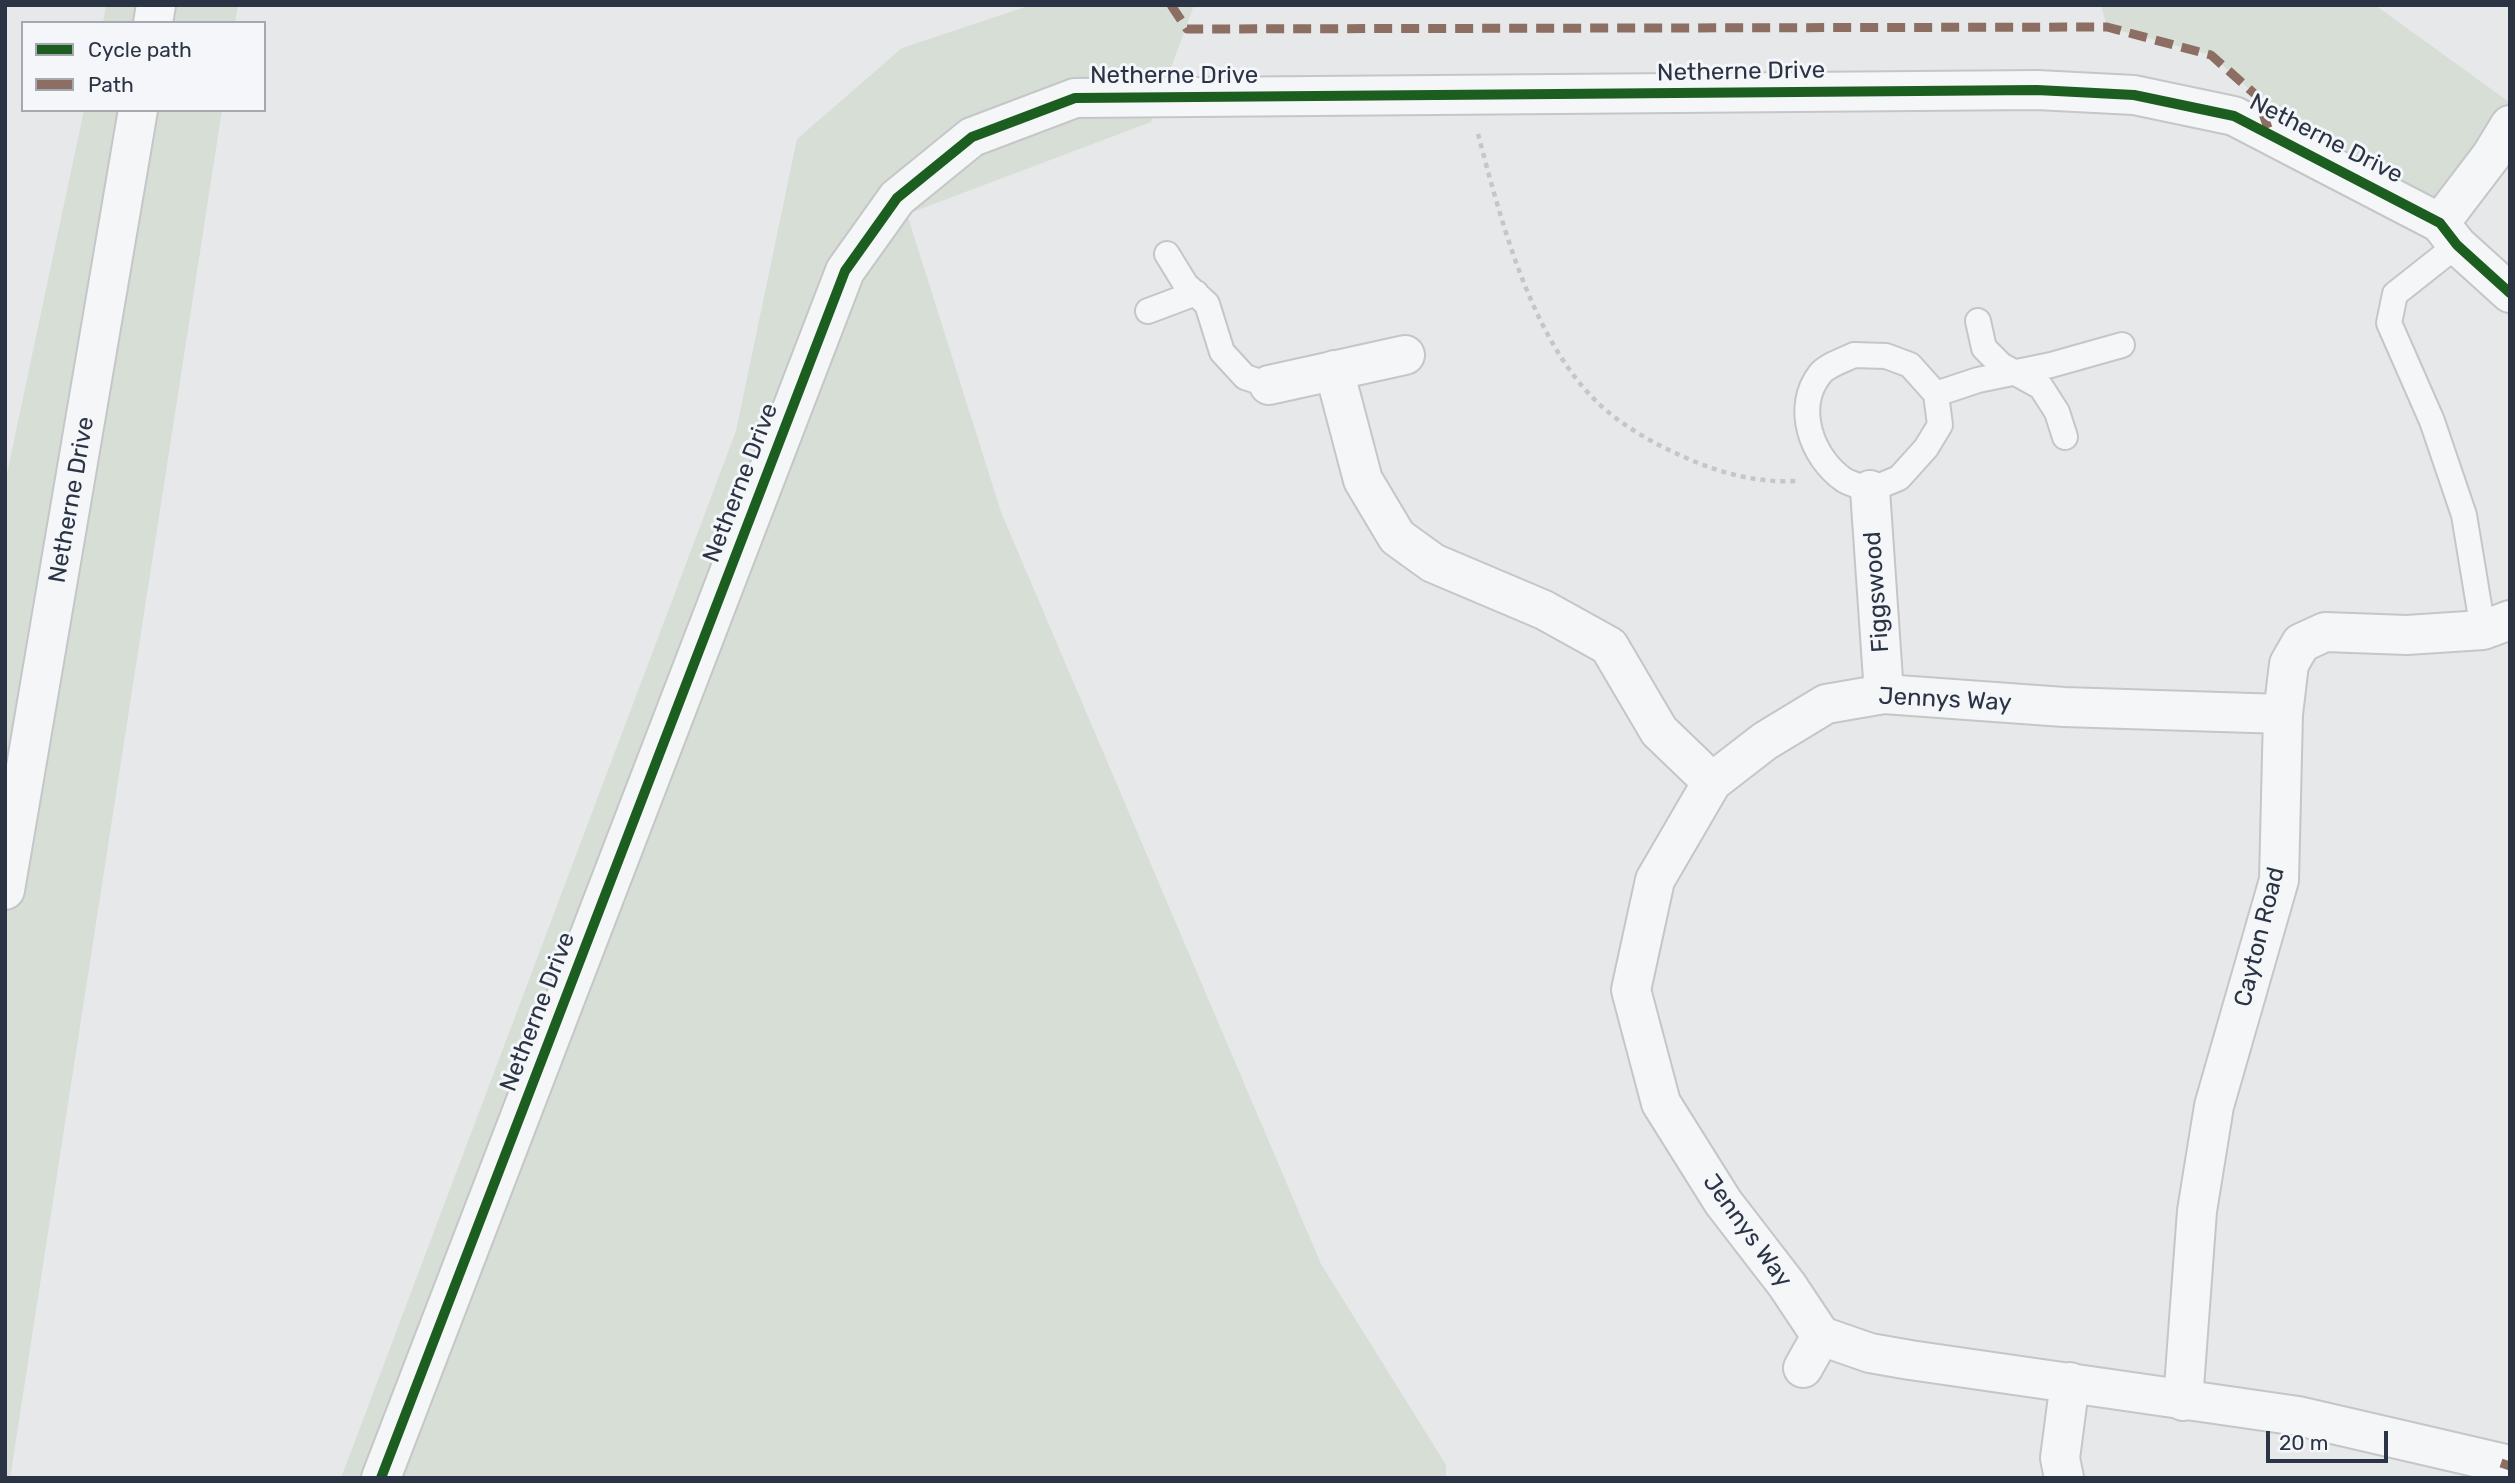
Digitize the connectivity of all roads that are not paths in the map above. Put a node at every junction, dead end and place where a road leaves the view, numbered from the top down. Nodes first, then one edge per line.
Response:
1 (138, 112) edge
2 (2510, 125) edge
3 (2449, 234) junction
4 (1167, 254) dead end
5 (1196, 293) junction
6 (2510, 293) edge
7 (1148, 311) dead end
8 (1978, 321) dead end
9 (2122, 345) dead end
10 (1405, 355) dead end
11 (1334, 370) junction
12 (2015, 372) junction
13 (1269, 384) joint
14 (1936, 394) junction
15 (2065, 437) dead end
16 (1870, 491) junction
17 (2496, 625) edge
18 (1884, 694) junction
19 (2283, 714) junction
20 (1712, 782) junction
21 (5, 890) edge
22 (2070, 1382) junction
23 (2183, 1401) junction
24 (2501, 1463) dead end
25 (381, 1478) edge
26 (2064, 1478) edge

1 - 21 street, Netherne Drive
2 - 3 street
3 - 6 street, Netherne Drive
3 - 17 lane
3 - 25 street, Netherne Drive
4 - 5 lane
5 - 7 lane
5 - 13 lane
8 - 12 lane
9 - 12 lane
10 - 11 street
11 - 13 street
11 - 20 street
12 - 14 lane
12 - 15 lane
14 - 16 lane
14 - 16 lane
16 - 18 street, Figgswood
17 - 19 street, Cayton Road
18 - 19 street, Jennys Way
18 - 20 street, Jennys Way
19 - 23 street, Cayton Road
20 - 22 street, Jennys Way
22 - 23 street, Jennys Way
22 - 26 street
23 - 24 street, Jennys Way

